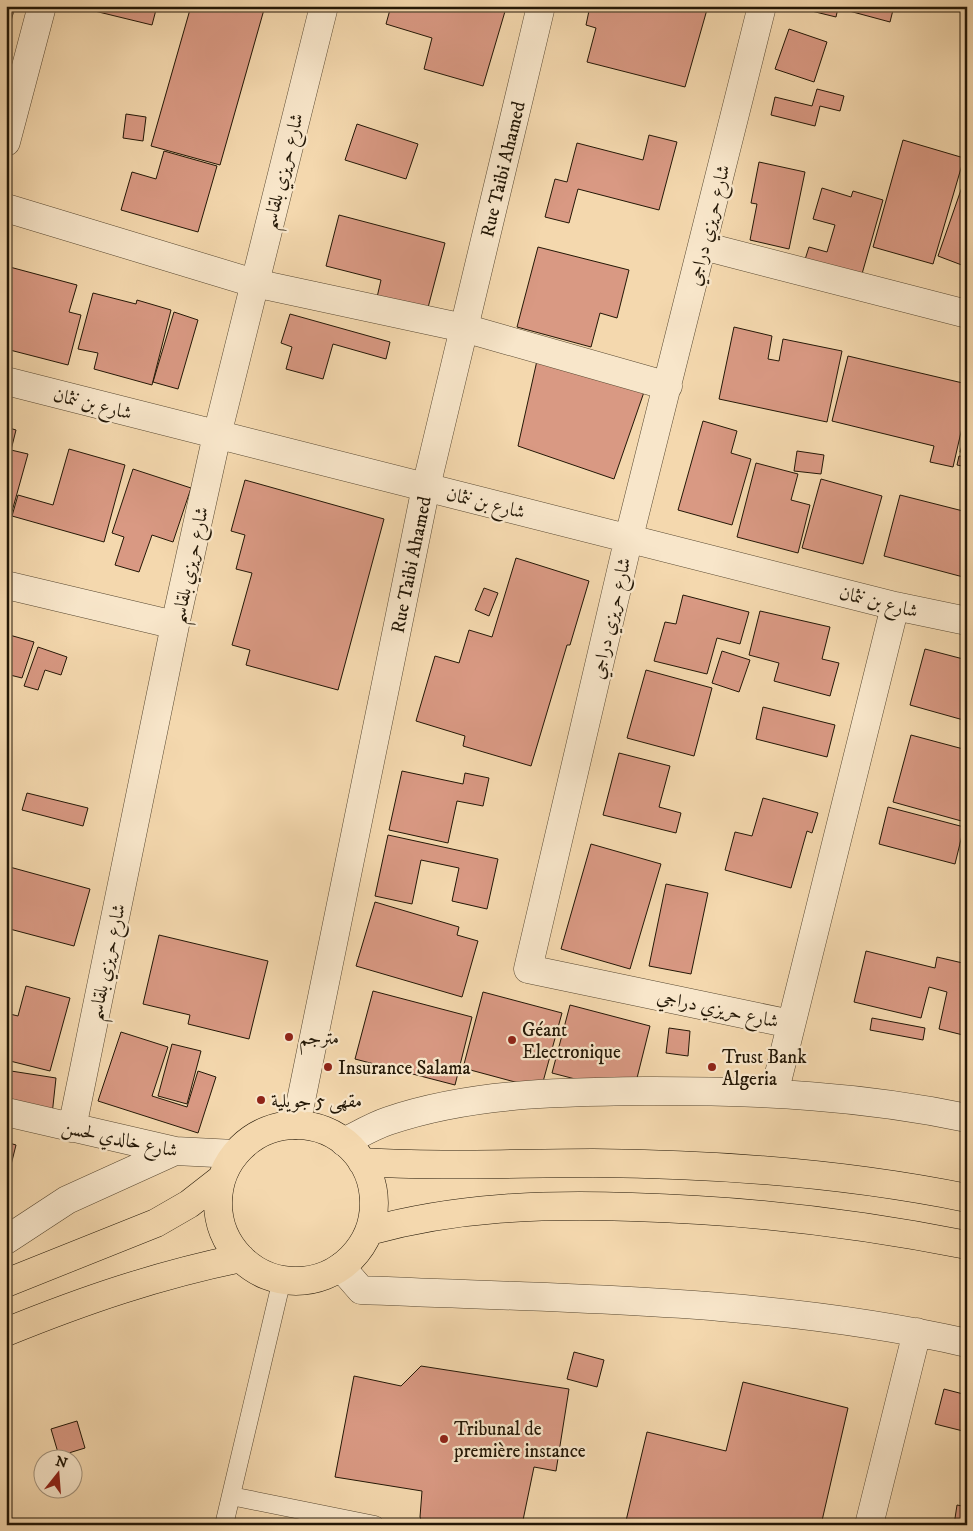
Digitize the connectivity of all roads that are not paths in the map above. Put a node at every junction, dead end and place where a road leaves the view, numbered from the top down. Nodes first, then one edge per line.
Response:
1 (42, 6) edge
2 (324, 6) edge
3 (541, 6) edge
4 (762, 6) edge
5 (6, 142) edge
6 (6, 208) edge
7 (703, 246) junction
8 (254, 283) junction
9 (967, 314) edge
10 (464, 328) junction
11 (6, 381) edge
12 (668, 386) junction
13 (217, 435) junction
14 (426, 487) junction
15 (629, 537) junction
16 (6, 585) edge
17 (895, 606) junction
18 (967, 621) edge
19 (175, 625) junction
20 (792, 1024) junction
21 (774, 1094) junction
22 (6, 1112) edge
23 (967, 1118) edge
24 (296, 1125) junction
25 (72, 1128) junction
26 (344, 1142) junction
27 (175, 1151) junction
28 (235, 1154) junction
29 (362, 1162) junction
30 (221, 1179) junction
31 (967, 1198) edge
32 (369, 1231) junction
33 (6, 1240) edge
34 (967, 1245) edge
35 (241, 1258) junction
36 (341, 1267) junction
37 (282, 1279) junction
38 (6, 1283) edge
39 (6, 1332) edge
40 (917, 1332) junction
41 (967, 1344) edge
42 (231, 1496) junction
43 (224, 1525) edge
44 (375, 1525) edge
45 (869, 1525) edge

1 - 5 street
2 - 8 street, شارع حريزي بلقاسم
3 - 10 street, Rue Taibi Ahamed
4 - 7 street, شارع حريزي دراجي
6 - 8 street
7 - 9 street
7 - 12 street, شارع حريزي دراجي
8 - 10 street
8 - 13 street, شارع حريزي بلقاسم
10 - 12 street
10 - 14 street, Rue Taibi Ahamed
11 - 13 street, شارع بن نثمان
12 - 15 street, شارع حريزي دراجي
13 - 14 street, شارع بن نثمان
13 - 19 street, شارع حريزي بلقاسم
14 - 15 street, شارع بن نثمان
14 - 24 street, Rue Taibi Ahamed
15 - 17 street, شارع بن نثمان
15 - 20 street, شارع حريزي دراجي
16 - 19 street
17 - 18 street, شارع بن نثمان
17 - 20 street
19 - 25 street, شارع حريزي بلقاسم
20 - 21 street
21 - 23 street
21 - 26 street
22 - 25 street, شارع خالدي لحسن
24 - 26 main road
24 - 28 main road
25 - 27 street, شارع خالدي لحسن
26 - 29 main road
27 - 28 street, شارع خالدي لحسن
27 - 33 street
28 - 30 main road
29 - 31 main road
29 - 32 main road
30 - 35 main road
30 - 38 main road
32 - 34 main road
32 - 36 main road
35 - 37 main road
35 - 39 main road
36 - 37 main road
36 - 40 street
37 - 42 lane
40 - 41 street
40 - 45 street
42 - 43 lane
42 - 44 lane

